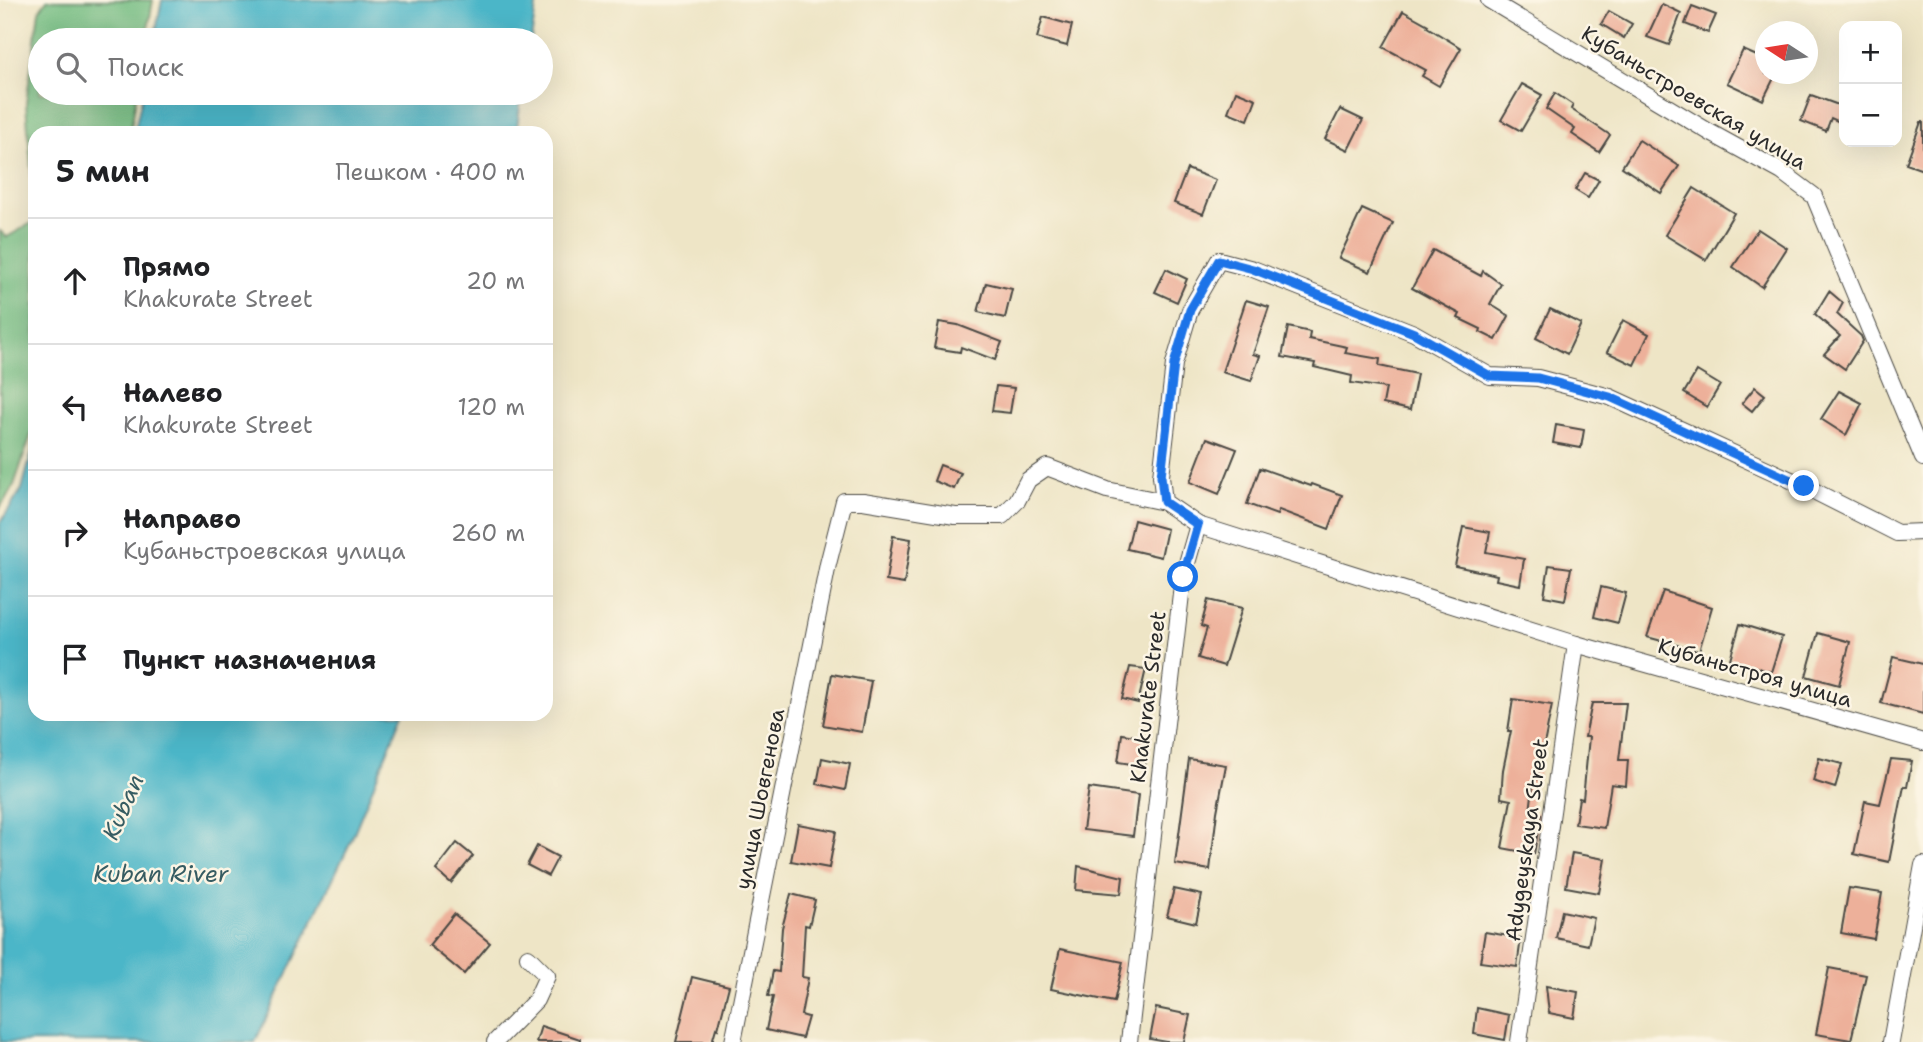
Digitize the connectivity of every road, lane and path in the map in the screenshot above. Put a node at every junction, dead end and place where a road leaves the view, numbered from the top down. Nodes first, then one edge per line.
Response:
1 (1489, 0) edge
2 (1923, 458) edge
3 (1164, 502) junction
4 (1198, 525) junction
5 (1923, 532) edge
6 (1576, 644) junction
7 (1923, 742) edge
8 (1923, 865) edge
9 (527, 957) dead end
10 (495, 1042) edge
11 (733, 1042) edge
12 (1129, 1042) edge
13 (1520, 1042) edge
14 (1891, 1042) edge

1 - 2 street, Кубаньстроевская улица
3 - 4 street
3 - 5 street
3 - 11 street, улица Шовгенова
4 - 6 street, Кубаньстроя улица
4 - 12 street, Khakurate Street
6 - 7 street, Кубаньстроя улица
6 - 13 street, Adygeyskaya Street
8 - 14 street
9 - 10 street

